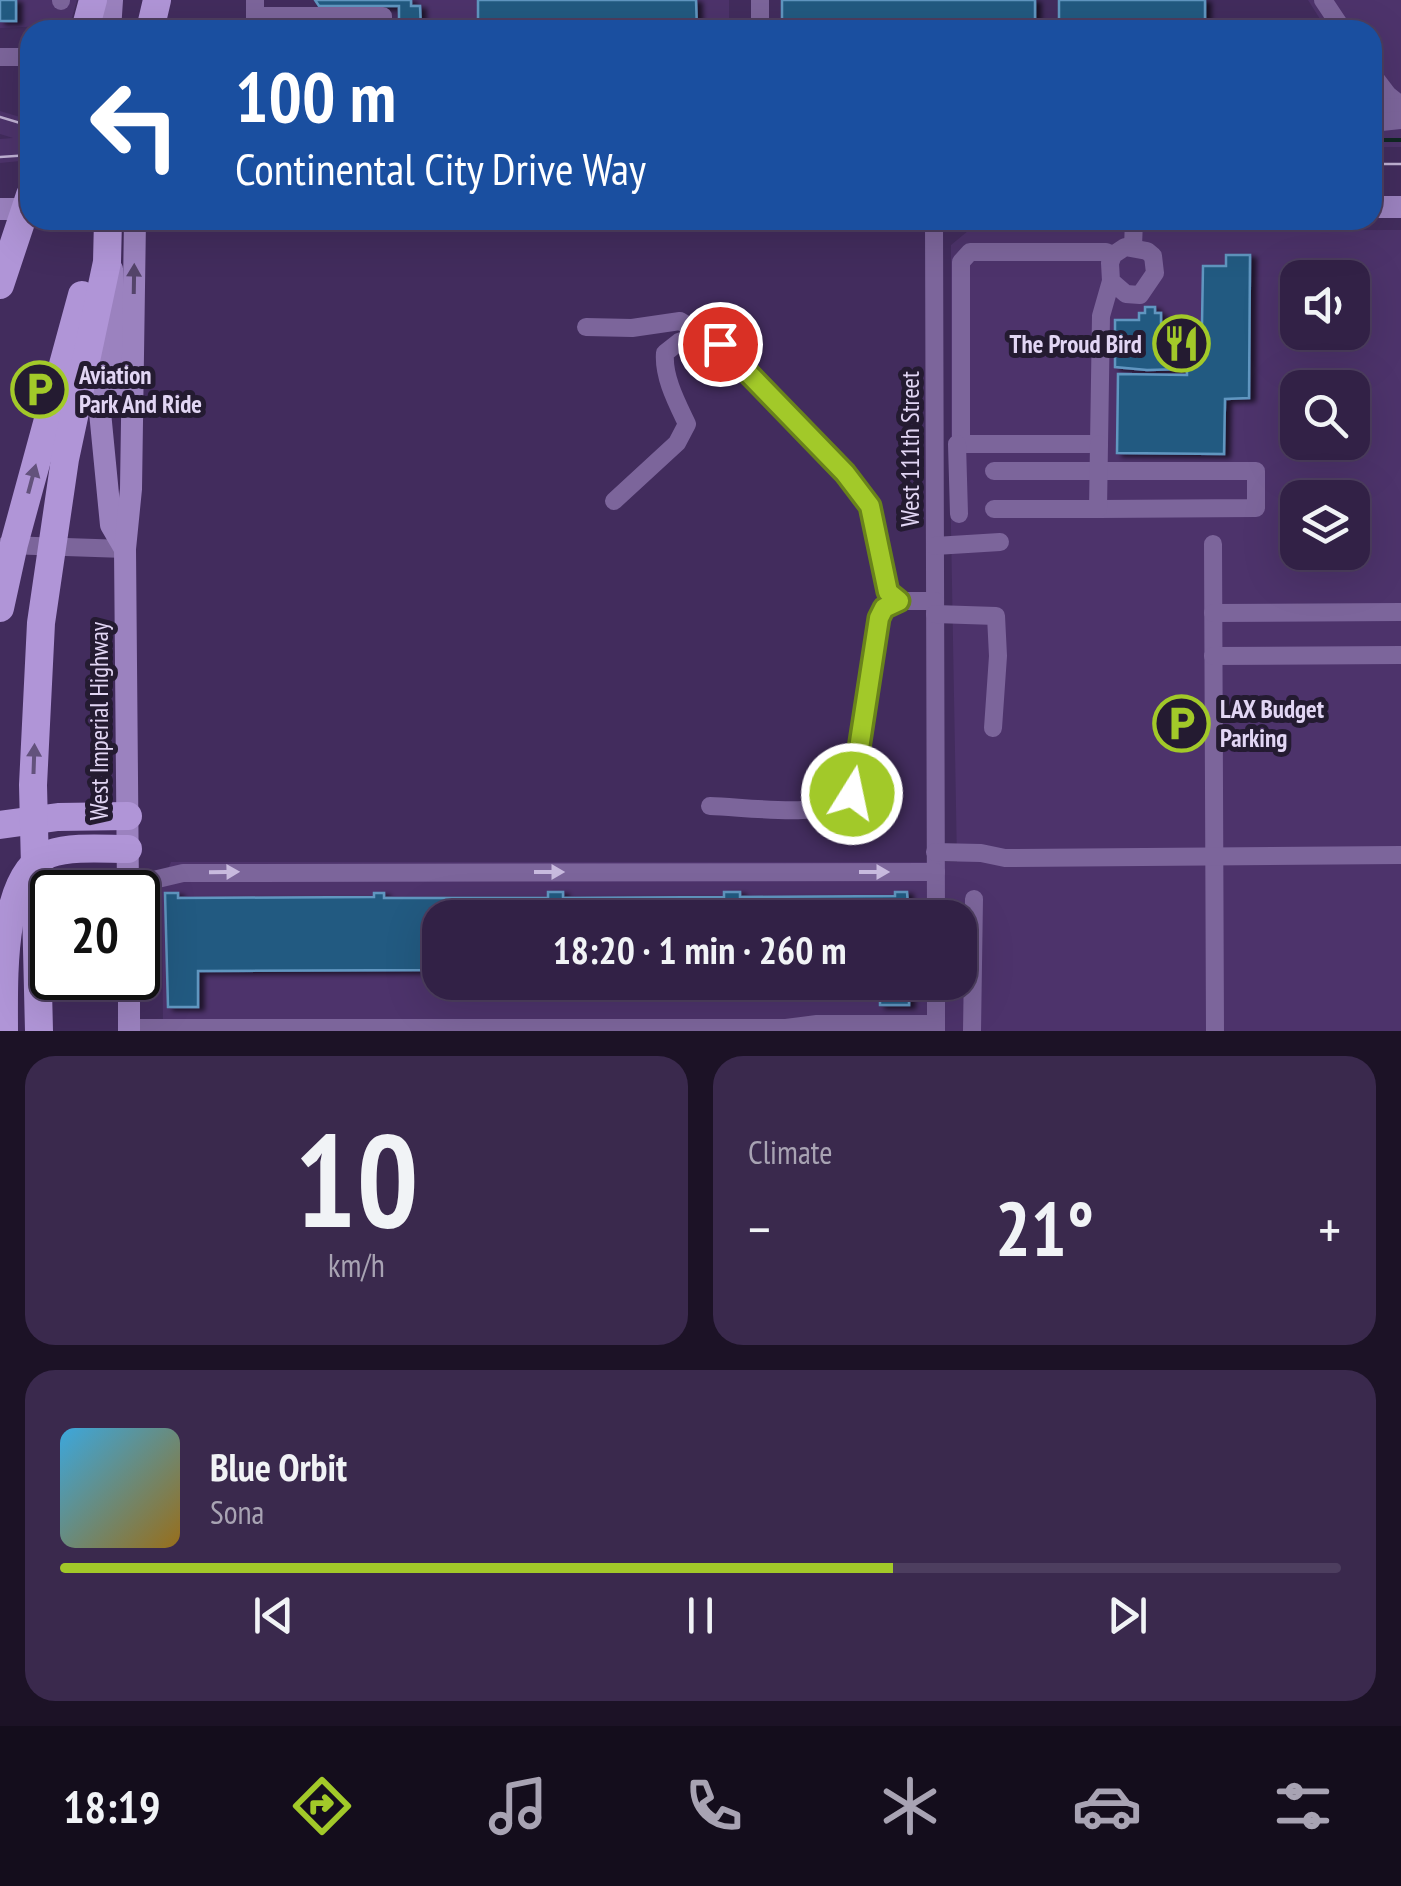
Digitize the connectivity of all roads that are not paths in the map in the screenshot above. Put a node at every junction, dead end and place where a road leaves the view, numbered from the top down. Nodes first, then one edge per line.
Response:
1 (255, 15) edge
2 (383, 20) edge
3 (1382, 87) edge
4 (1401, 106) edge
5 (20, 225) edge
6 (101, 230) edge
7 (104, 230) edge
8 (105, 230) edge
9 (107, 230) edge
10 (136, 230) edge
11 (934, 230) edge
12 (1134, 230) edge
13 (1133, 247) junction
14 (1114, 255) junction
15 (1111, 280) junction
16 (0, 285) edge
17 (586, 326) dead end
18 (701, 334) junction
19 (935, 444) junction
20 (959, 444) junction
21 (1098, 444) junction
22 (994, 471) dead end
23 (1098, 472) junction
24 (131, 488) junction
25 (614, 501) dead end
26 (994, 509) dead end
27 (1098, 509) junction
28 (959, 514) dead end
29 (1000, 542) dead end
30 (0, 544) edge
31 (1213, 544) dead end
32 (936, 546) junction
33 (125, 549) junction
34 (899, 601) junction
35 (0, 608) edge
36 (935, 608) junction
37 (1401, 612) edge
38 (1213, 614) junction
39 (1401, 655) edge
40 (1213, 656) junction
41 (993, 728) dead end
42 (710, 806) dead end
43 (128, 816) junction
44 (0, 825) edge
45 (128, 848) junction
46 (936, 852) junction
47 (1214, 856) junction
48 (1401, 856) edge
49 (128, 870) edge
50 (936, 872) junction
51 (160, 880) edge
52 (974, 899) dead end
53 (936, 900) edge
54 (129, 1000) edge
55 (936, 1000) edge
56 (936, 1028) edge
57 (130, 1029) edge
58 (4, 1031) edge
59 (39, 1031) edge
60 (972, 1031) edge
61 (1214, 1031) edge

1 - 2 street
3 - 4 street
5 - 16 highway
35 -> 6 highway
7 - 33 main road, West Imperial Highway
59 -> 8 highway
9 - 24 main road
24 -> 10 main road, West Imperial Highway
11 - 19 street, West 111th Street
12 - 13 street
13 - 14 street
13 - 15 street
14 - 15 street
14 - 20 street
15 - 21 street
17 - 18 street
18 - 25 street
18 - 34 street
19 - 20 street
19 - 32 street, West 111th Street
20 - 21 street
20 - 28 street
21 - 23 street
22 - 23 street
23 - 27 street
23 - 27 street
24 - 33 main road, West Imperial Highway
26 - 27 street
29 - 32 street
30 - 33 street
31 - 38 street
32 - 36 street, West 111th Street
33 - 43 main road, West Imperial Highway
34 - 36 street
34 - 42 street
36 - 41 street
36 - 46 street, West 111th Street
37 - 38 street
38 - 40 street
39 - 40 street
40 - 47 street
43 - 44 highway
43 - 45 main road, West Imperial Highway
45 - 49 main road, West Imperial Highway
45 - 58 highway
46 - 47 street
46 - 50 street, West 111th Street
47 - 48 street
47 - 61 street
51 -> 50 street
50 - 53 street, West 111th Street
52 - 60 street
54 - 57 main road
55 - 56 street
56 - 57 street

